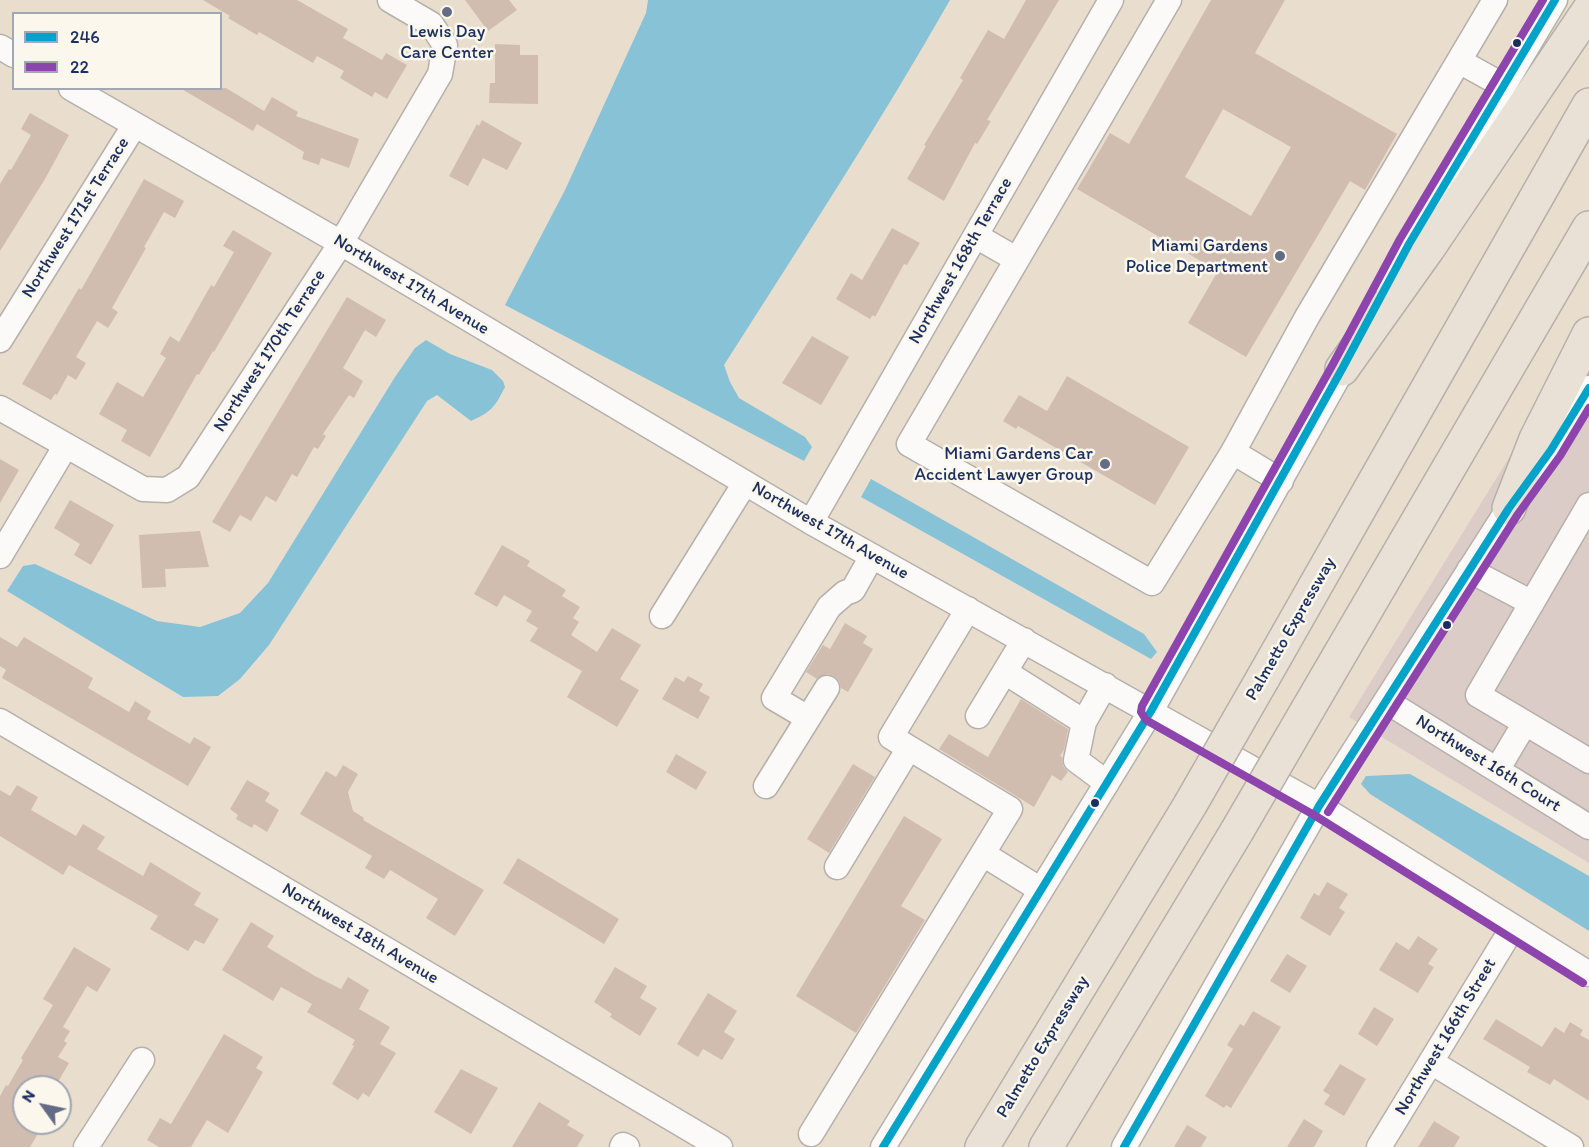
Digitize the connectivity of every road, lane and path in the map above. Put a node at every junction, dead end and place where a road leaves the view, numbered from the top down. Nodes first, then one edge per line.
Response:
1 (390, 0) edge
2 (1111, 0) edge
3 (1169, 0) edge
4 (1495, 0) edge
5 (1555, 0) edge
6 (1589, 10) edge
7 (1459, 61) junction
8 (1504, 86) junction
9 (73, 90) edge
10 (1589, 105) edge
11 (134, 126) junction
12 (1589, 228) edge
13 (976, 236) junction
14 (341, 243) junction
15 (1016, 259) junction
16 (1589, 334) edge
17 (0, 340) edge
18 (1342, 369) junction
19 (1589, 388) edge
20 (0, 408) edge
21 (65, 447) junction
22 (1233, 452) junction
23 (1281, 481) junction
24 (745, 483) junction
25 (1589, 505) edge
26 (1509, 508) junction
27 (811, 522) junction
28 (0, 556) edge
29 (872, 556) junction
30 (1469, 570) junction
31 (1532, 603) junction
32 (968, 609) junction
33 (662, 616) dead end
34 (1024, 640) junction
35 (1005, 672) junction
36 (1105, 685) junction
37 (827, 688) dead end
38 (1386, 701) junction
39 (1151, 711) junction
40 (978, 716) dead end
41 (808, 718) junction
42 (0, 722) edge
43 (1083, 722) junction
44 (1524, 723) junction
45 (900, 742) junction
46 (1589, 761) edge
47 (1497, 770) junction
48 (1107, 783) junction
49 (766, 786) dead end
50 (1319, 806) junction
51 (1589, 828) edge
52 (983, 854) junction
53 (837, 867) dead end
54 (1041, 890) junction
55 (1513, 927) junction
56 (1589, 975) edge
57 (142, 1060) dead end
58 (1431, 1062) junction
59 (811, 1134) dead end
60 (86, 1147) edge
61 (622, 1147) edge
62 (627, 1147) edge
63 (720, 1147) edge
64 (883, 1147) edge
65 (982, 1147) edge
66 (1046, 1147) edge
67 (1124, 1147) edge
68 (1380, 1147) edge
69 (1571, 1147) edge

1 - 14 street, Northwest 170th Terrace
2 - 13 street, Northwest 168th Terrace
3 - 15 street
4 - 7 street
5 - 8 street
6 - 18 highway
7 - 8 street
7 - 22 street
8 - 18 street
9 - 11 street, Northwest 17th Avenue
10 - 65 highway, Palmetto Expressway, bridge
11 - 14 street, Northwest 17th Avenue
11 - 17 street, Northwest 171st Terrace
12 - 66 highway, bridge
13 - 15 street
13 - 27 street, Northwest 168th Terrace
14 - 21 street, Northwest 170th Terrace
14 - 24 street, Northwest 17th Avenue
15 - 22 street
16 - 26 highway
18 - 23 street
19 - 26 street
20 - 21 street
21 - 28 street
22 - 23 street
23 - 39 street
24 - 27 street, Northwest 17th Avenue
24 - 33 street
25 - 31 street
26 - 30 street
27 - 29 street, Northwest 17th Avenue
29 - 32 street, Northwest 17th Avenue
29 - 41 street
30 - 31 street
30 - 38 street
31 - 44 street
32 - 34 street, Northwest 17th Avenue
32 - 45 street
34 - 35 street
34 - 36 street, Northwest 17th Avenue
35 - 40 street
35 - 43 street
36 - 39 street, Northwest 17th Avenue
36 - 43 street
37 - 41 street
38 - 47 street, Northwest 16th Court
38 - 50 street
39 - 48 street
39 - 50 street, Northwest 17th Avenue
41 - 49 street
42 - 63 street, Northwest 18th Avenue
43 - 48 street
44 - 46 street
44 - 47 street
45 - 52 street
45 - 53 street
47 - 51 street, Northwest 16th Court
48 - 54 street
50 - 55 street, Northwest 17th Avenue
50 - 67 street
52 - 54 street
52 - 59 street
54 - 64 street
55 - 56 street, Northwest 17th Avenue
55 - 58 street, Northwest 166th Street
57 - 60 street
58 - 68 street, Northwest 166th Street
58 - 69 street
61 - 62 street

